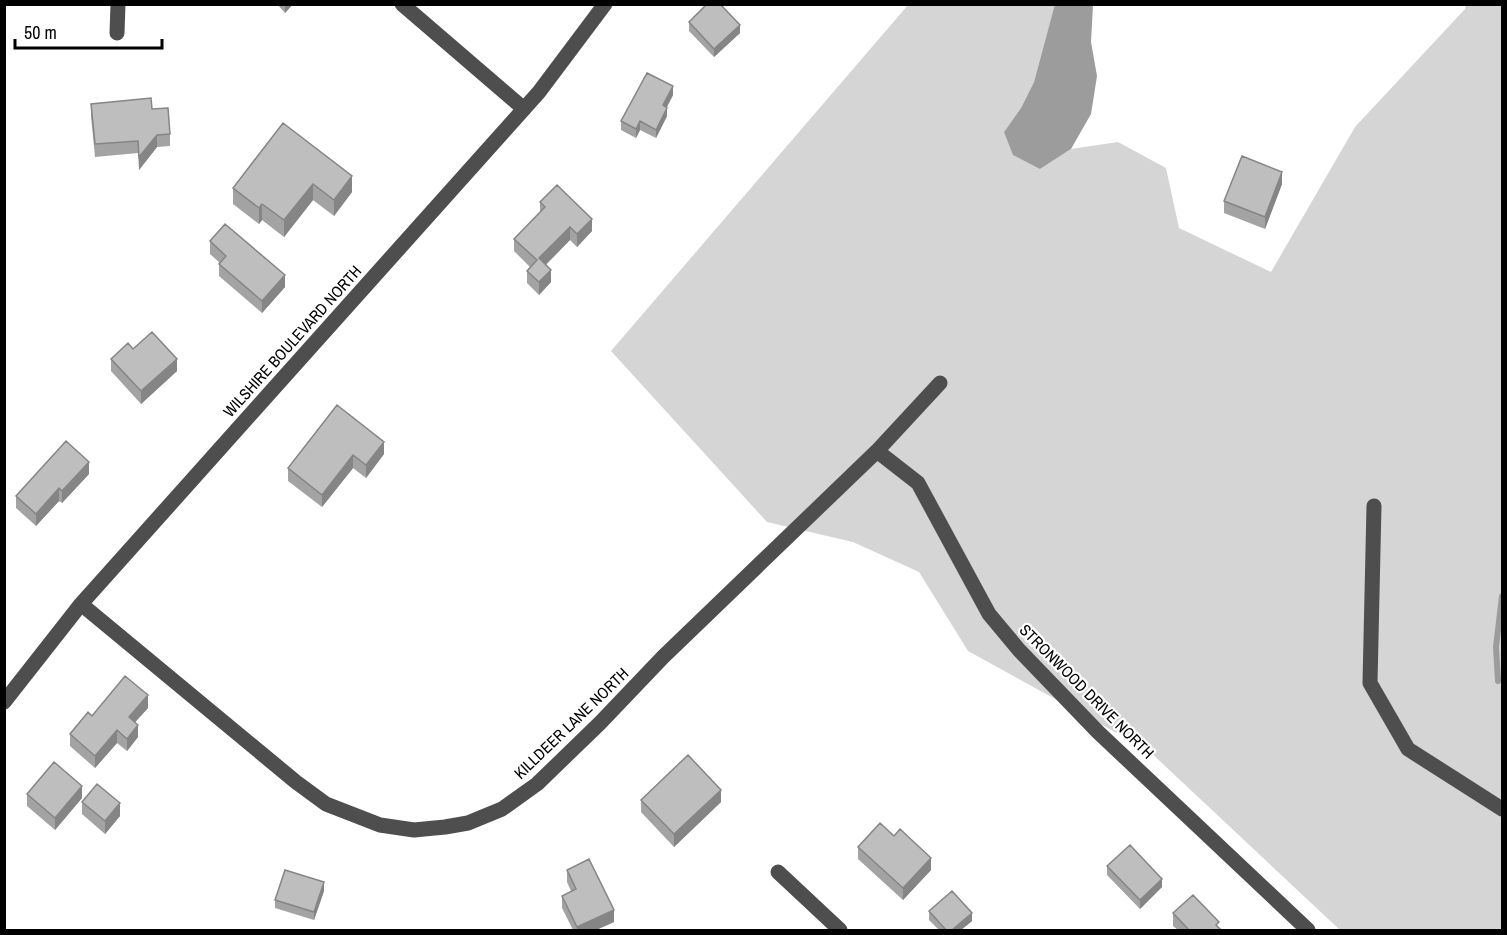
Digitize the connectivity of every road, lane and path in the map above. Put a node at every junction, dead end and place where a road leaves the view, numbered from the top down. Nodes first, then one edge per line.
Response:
1 (118, 4) edge
2 (402, 4) edge
3 (605, 4) edge
4 (117, 33) dead end
5 (524, 109) junction
6 (940, 383) dead end
7 (877, 451) junction
8 (1374, 506) dead end
9 (81, 604) junction
10 (4, 702) edge
11 (1503, 809) edge
12 (778, 872) dead end
13 (840, 930) edge
14 (1308, 930) edge

1 - 4 street
2 - 5 street
3 - 5 street, WILSHIRE BOULEVARD NORTH
5 - 9 street, WILSHIRE BOULEVARD NORTH
6 - 7 street, KILLDEER LANE NORTH
7 - 9 street, KILLDEER LANE NORTH
7 - 14 street, STRONWOOD DRIVE NORTH
8 - 11 street
9 - 10 street, WILSHIRE BOULEVARD NORTH
12 - 13 street

